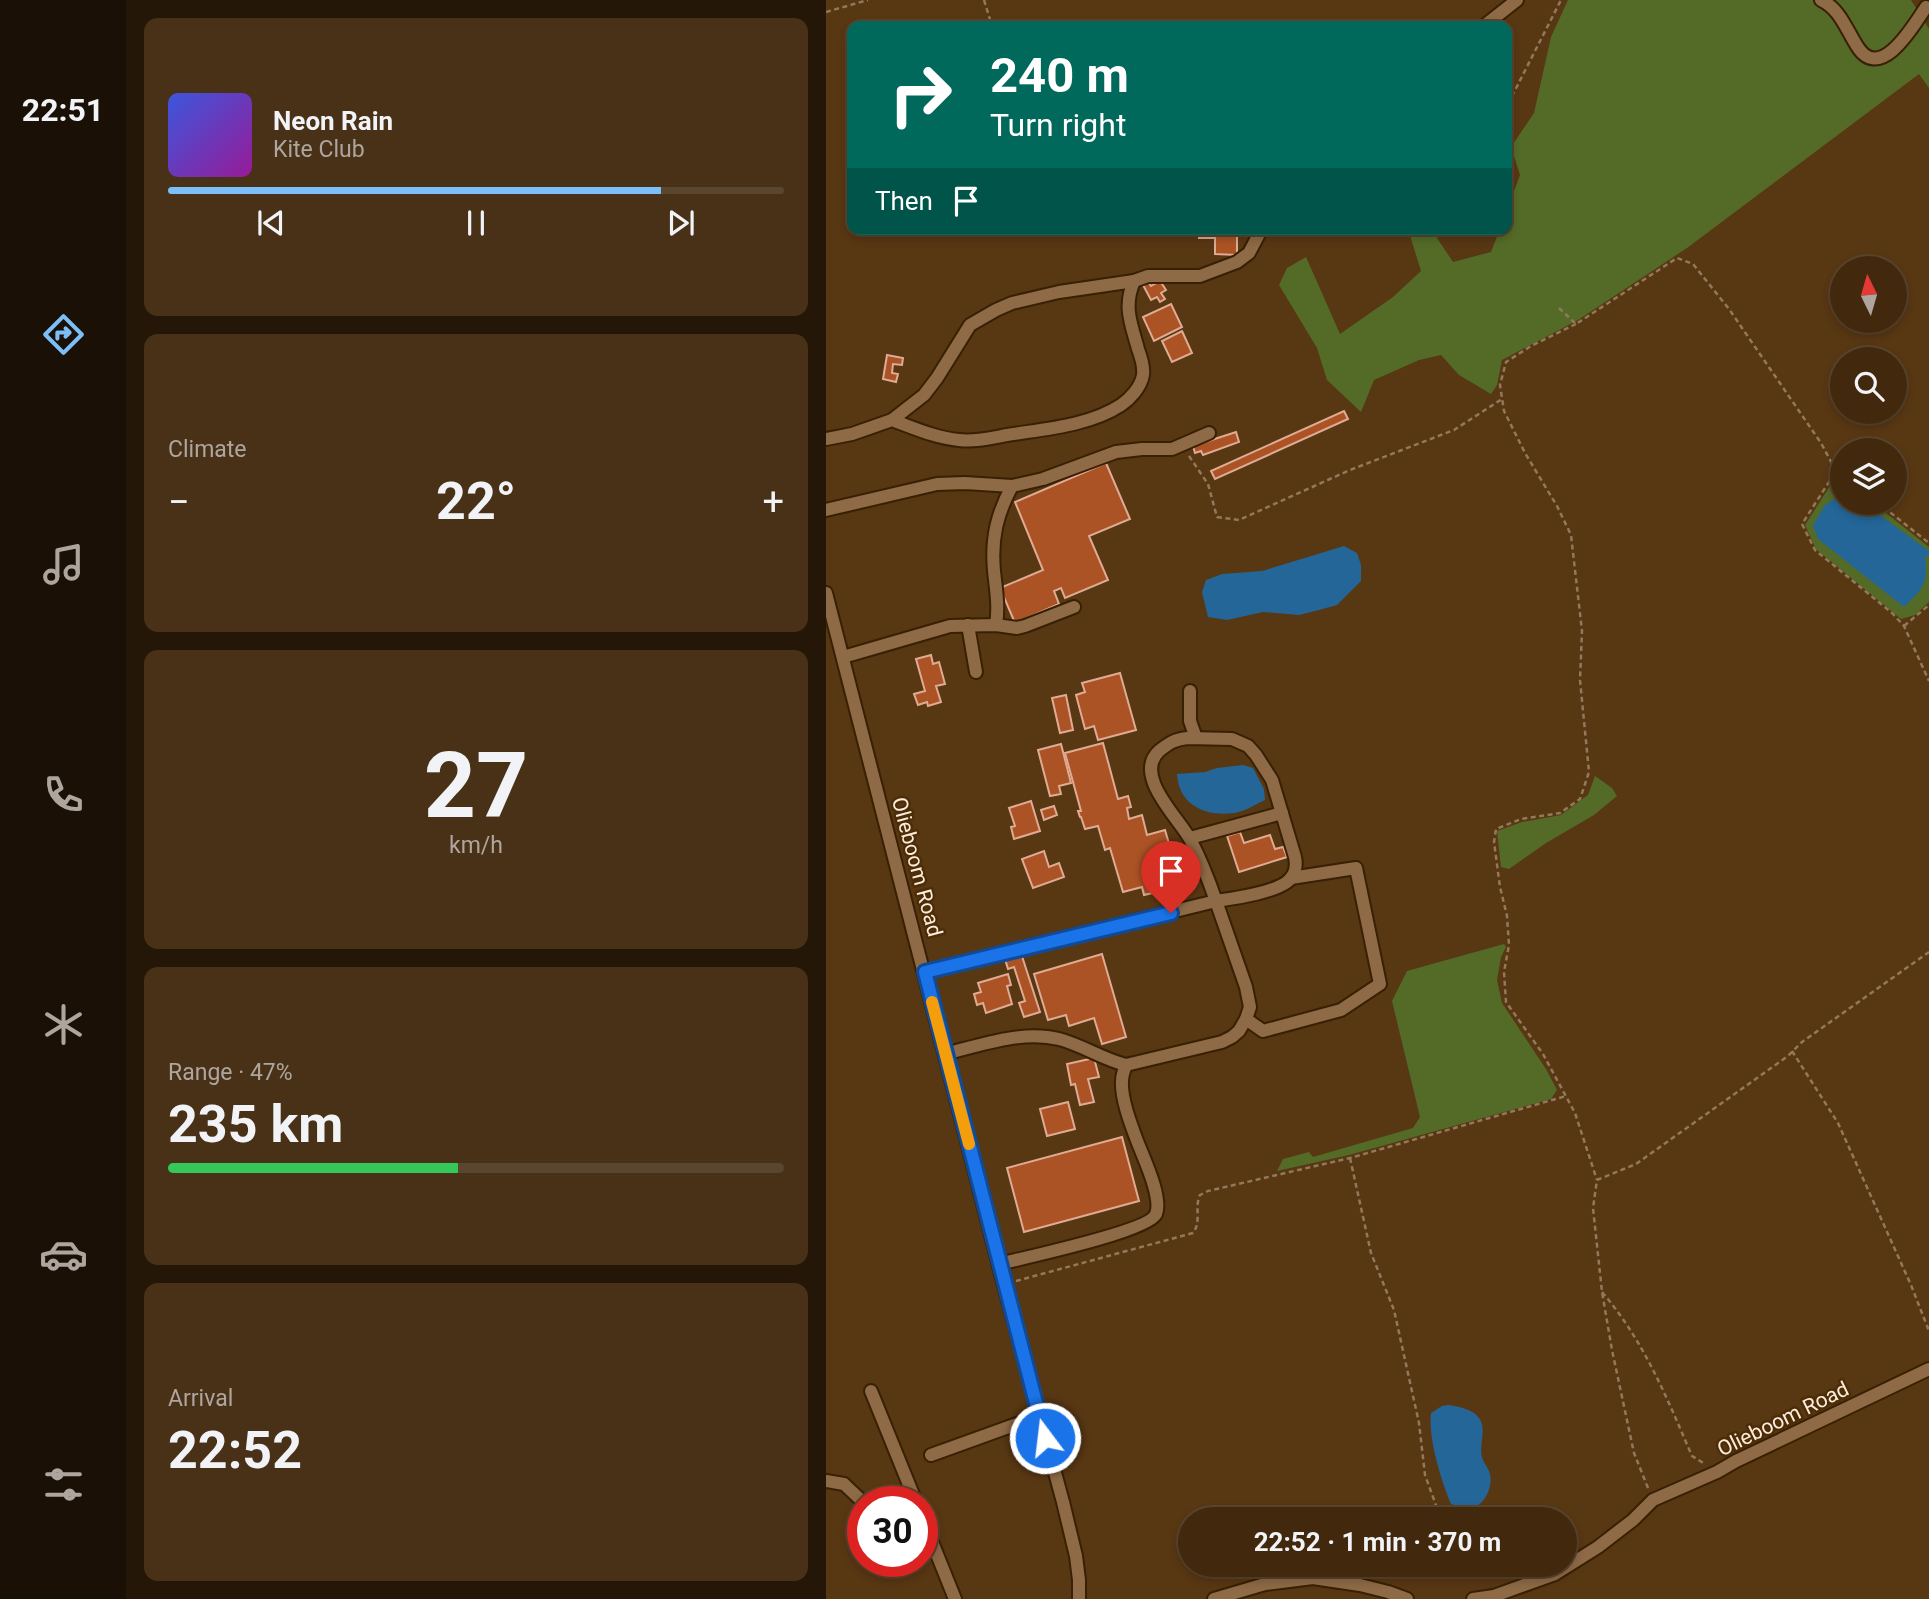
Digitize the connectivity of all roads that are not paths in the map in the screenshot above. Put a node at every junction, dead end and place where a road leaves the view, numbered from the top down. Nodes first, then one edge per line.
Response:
1 (1517, 0) edge
2 (1821, 0) edge
3 (1926, 6) edge
4 (1490, 21) edge
5 (1258, 236) dead end
6 (1134, 281) junction
7 (892, 419) junction
8 (1209, 433) dead end
9 (826, 439) edge
10 (1012, 486) junction
11 (826, 510) edge
12 (826, 593) edge
13 (1074, 607) dead end
14 (968, 625) junction
15 (996, 625) junction
16 (843, 657) junction
17 (976, 672) dead end
18 (1190, 691) dead end
19 (1196, 738) junction
20 (1282, 813) junction
21 (1190, 838) junction
22 (1291, 878) junction
23 (1216, 901) junction
24 (925, 972) junction
25 (1246, 1019) junction
26 (945, 1054) junction
27 (1126, 1065) junction
28 (999, 1264) junction
29 (1929, 1369) edge
30 (871, 1391) dead end
31 (1040, 1416) junction
32 (931, 1455) dead end
33 (826, 1481) edge
34 (910, 1486) edge
35 (847, 1487) edge
36 (938, 1557) edge
37 (955, 1599) edge
38 (1079, 1599) edge
39 (1214, 1599) edge
40 (1407, 1599) edge
41 (1473, 1599) edge

1 - 4 street
2 - 3 street
5 - 6 street
6 - 7 street
6 - 7 street
7 - 9 street
8 - 10 street
10 - 11 street
10 - 15 street
12 - 16 street, Olieboom Road
13 - 15 street
14 - 15 street
14 - 16 street
14 - 17 street
16 - 24 street, Olieboom Road
18 - 19 street
19 - 20 street
19 - 21 street
20 - 21 street
20 - 22 street
21 - 23 street
22 - 23 street
22 - 25 street
23 - 24 street
23 - 25 street
24 - 26 street, Olieboom Road
25 - 27 street
26 - 27 street
26 - 28 street, Olieboom Road
27 - 28 street
28 - 31 street, Olieboom Road
29 - 41 street, Olieboom Road
30 - 34 street
31 - 32 street
31 - 38 street, Olieboom Road
33 - 35 street
36 - 37 street
39 - 40 street

